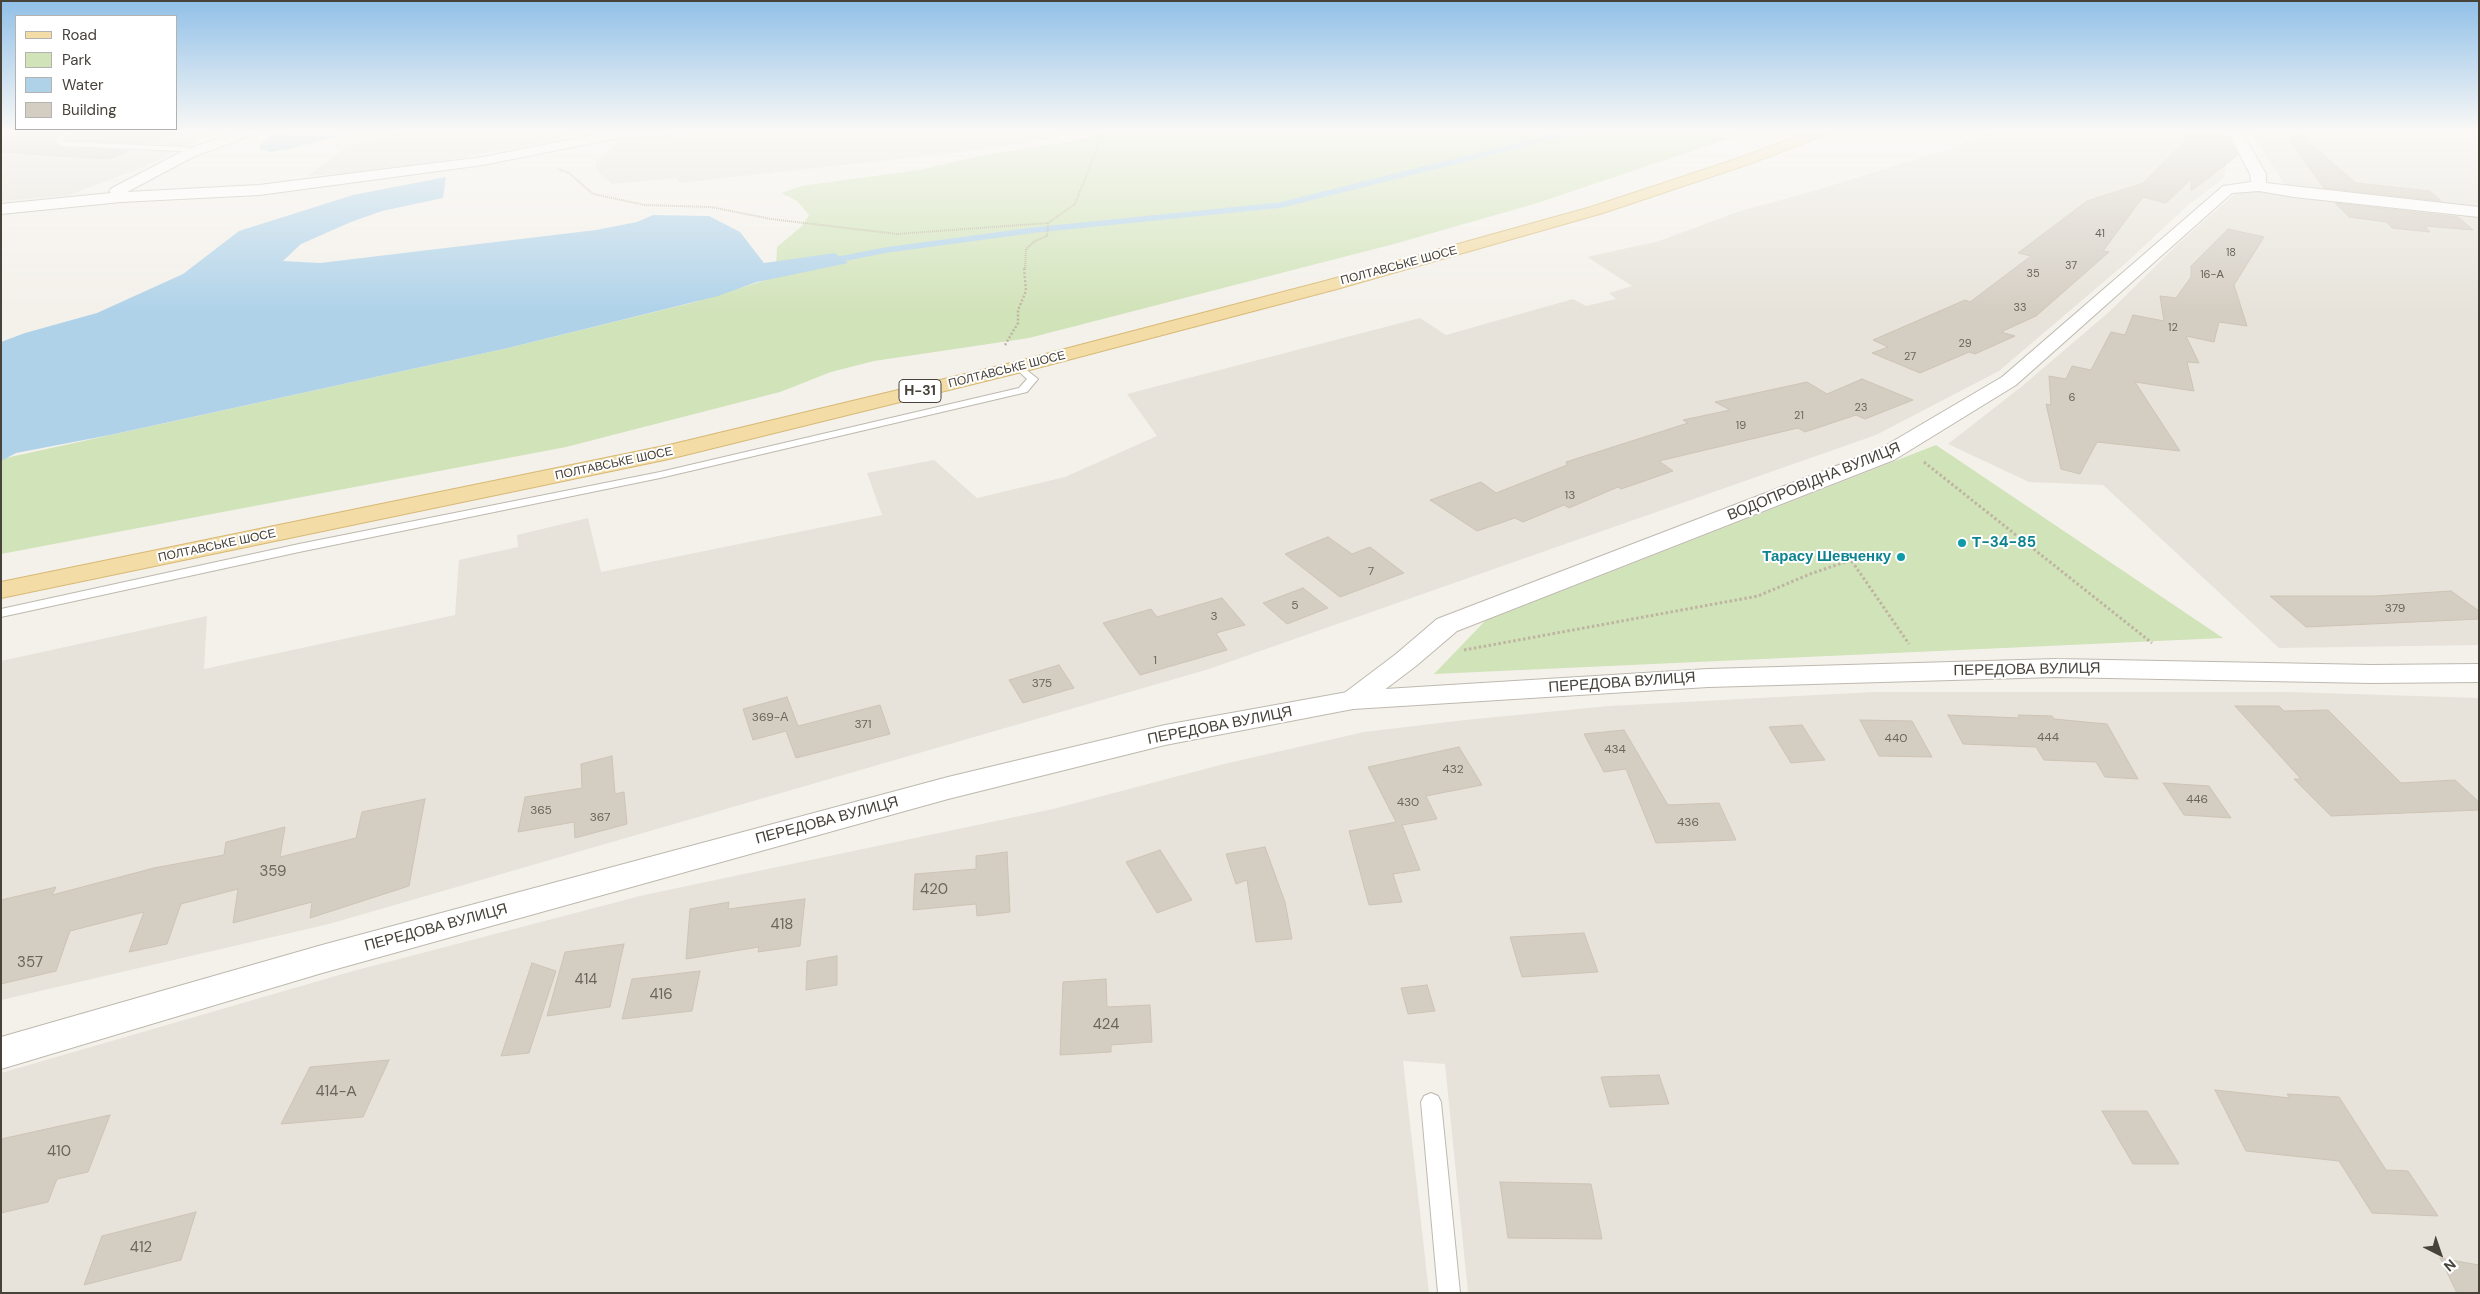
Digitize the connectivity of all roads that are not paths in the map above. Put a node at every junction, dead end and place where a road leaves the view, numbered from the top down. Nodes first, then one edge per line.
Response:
1 (114, 191) edge
2 (231, 191) edge
3 (1652, 191) edge
4 (2226, 191) edge
5 (2291, 191) edge
6 (99, 198) junction
7 (1, 209) edge
8 (2479, 212) edge
9 (1019, 367) junction
10 (1, 590) edge
11 (1, 613) edge
12 (2479, 673) edge
13 (1353, 700) junction
14 (1, 1053) edge
15 (1432, 1102) dead end
16 (1449, 1293) edge

1 - 6 street
2 - 6 street
3 - 9 main road, ПОЛТАВСЬКЕ ШОСЕ / Н-31
4 - 13 street, ВОДОПРОВІДНА ВУЛИЦЯ
5 - 8 street, ВОДОПРОВІДНА ВУЛИЦЯ
6 - 7 street
9 - 10 main road, ПОЛТАВСЬКЕ ШОСЕ / Н-31
9 - 11 lane
12 - 13 street, ПЕРЕДОВА ВУЛИЦЯ
13 - 14 street, ПЕРЕДОВА ВУЛИЦЯ
15 - 16 lane

